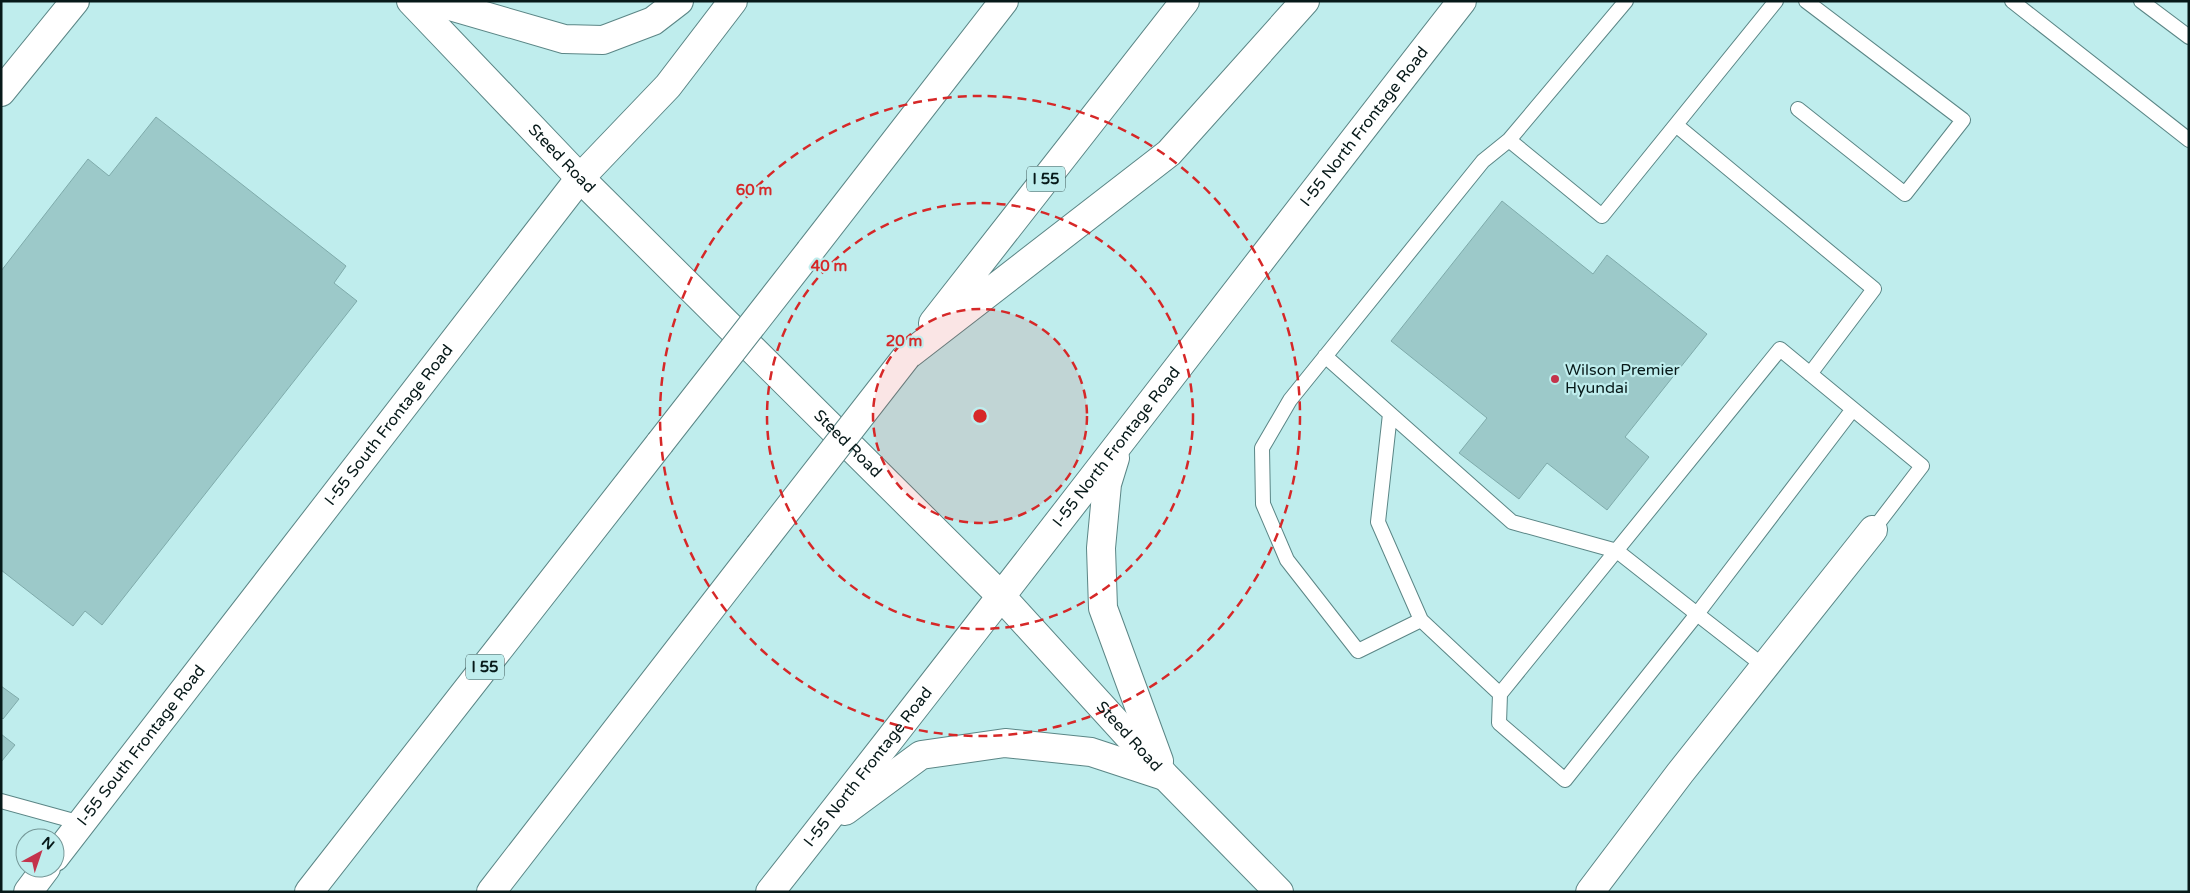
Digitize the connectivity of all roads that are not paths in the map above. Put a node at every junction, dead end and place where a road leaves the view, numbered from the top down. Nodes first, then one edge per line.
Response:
1 (75, 1) edge
2 (410, 1) edge
3 (433, 1) edge
4 (679, 1) edge
5 (733, 1) edge
6 (1004, 1) edge
7 (1185, 1) edge
8 (1305, 1) edge
9 (1462, 1) edge
10 (1626, 1) edge
11 (1776, 1) edge
12 (1806, 1) edge
13 (2012, 1) edge
14 (2141, 1) edge
15 (2189, 37) edge
16 (1, 92) edge
17 (1798, 109) dead end
18 (1676, 125) junction
19 (1510, 140) junction
20 (2189, 140) edge
21 (580, 178) junction
22 (907, 356) junction
23 (1325, 356) junction
24 (1810, 374) junction
25 (1853, 409) junction
26 (1390, 414) junction
27 (1119, 446) junction
28 (1874, 530) joint
29 (1617, 552) junction
30 (1000, 595) junction
31 (1697, 614) junction
32 (1420, 620) junction
33 (1765, 667) junction
34 (1500, 694) junction
35 (1165, 776) junction
36 (1, 801) edge
37 (81, 823) junction
38 (819, 830) junction
39 (65, 844) edge
40 (38, 878) edge
41 (28, 892) edge
42 (310, 892) edge
43 (491, 892) edge
44 (770, 892) edge
45 (1279, 892) edge
46 (1590, 892) edge

1 - 16 main road
2 - 21 main road, Steed Road
3 - 4 main road
5 - 21 main road, I-55 South Frontage Road
6 - 42 main road, I 55, bridge
7 - 22 main road, I 55
8 - 22 main road
9 - 27 main road, I-55 North Frontage Road
10 - 19 lane
11 - 18 lane
12 - 17 lane
13 - 20 lane
14 - 15 lane
18 - 19 lane
18 - 24 lane
19 - 23 lane
21 - 30 main road, Steed Road
21 - 37 main road, I-55 South Frontage Road
22 - 43 main road, I 55, bridge
23 - 26 lane
23 - 32 lane
24 - 25 lane
24 - 29 lane
25 - 28 lane
25 - 31 lane
26 - 29 lane
26 - 32 lane
27 - 30 main road, I-55 North Frontage Road
27 - 35 main road
28 - 33 main road
29 - 31 lane
29 - 34 lane
30 - 35 main road, Steed Road
30 - 38 main road, I-55 North Frontage Road
31 - 33 lane
31 - 34 lane
32 - 34 lane
33 - 46 main road
35 - 38 main road
35 - 45 main road, Steed Road
36 - 37 lane
37 - 39 main road, I-55 South Frontage Road
38 - 44 main road, I-55 North Frontage Road
40 - 41 main road

